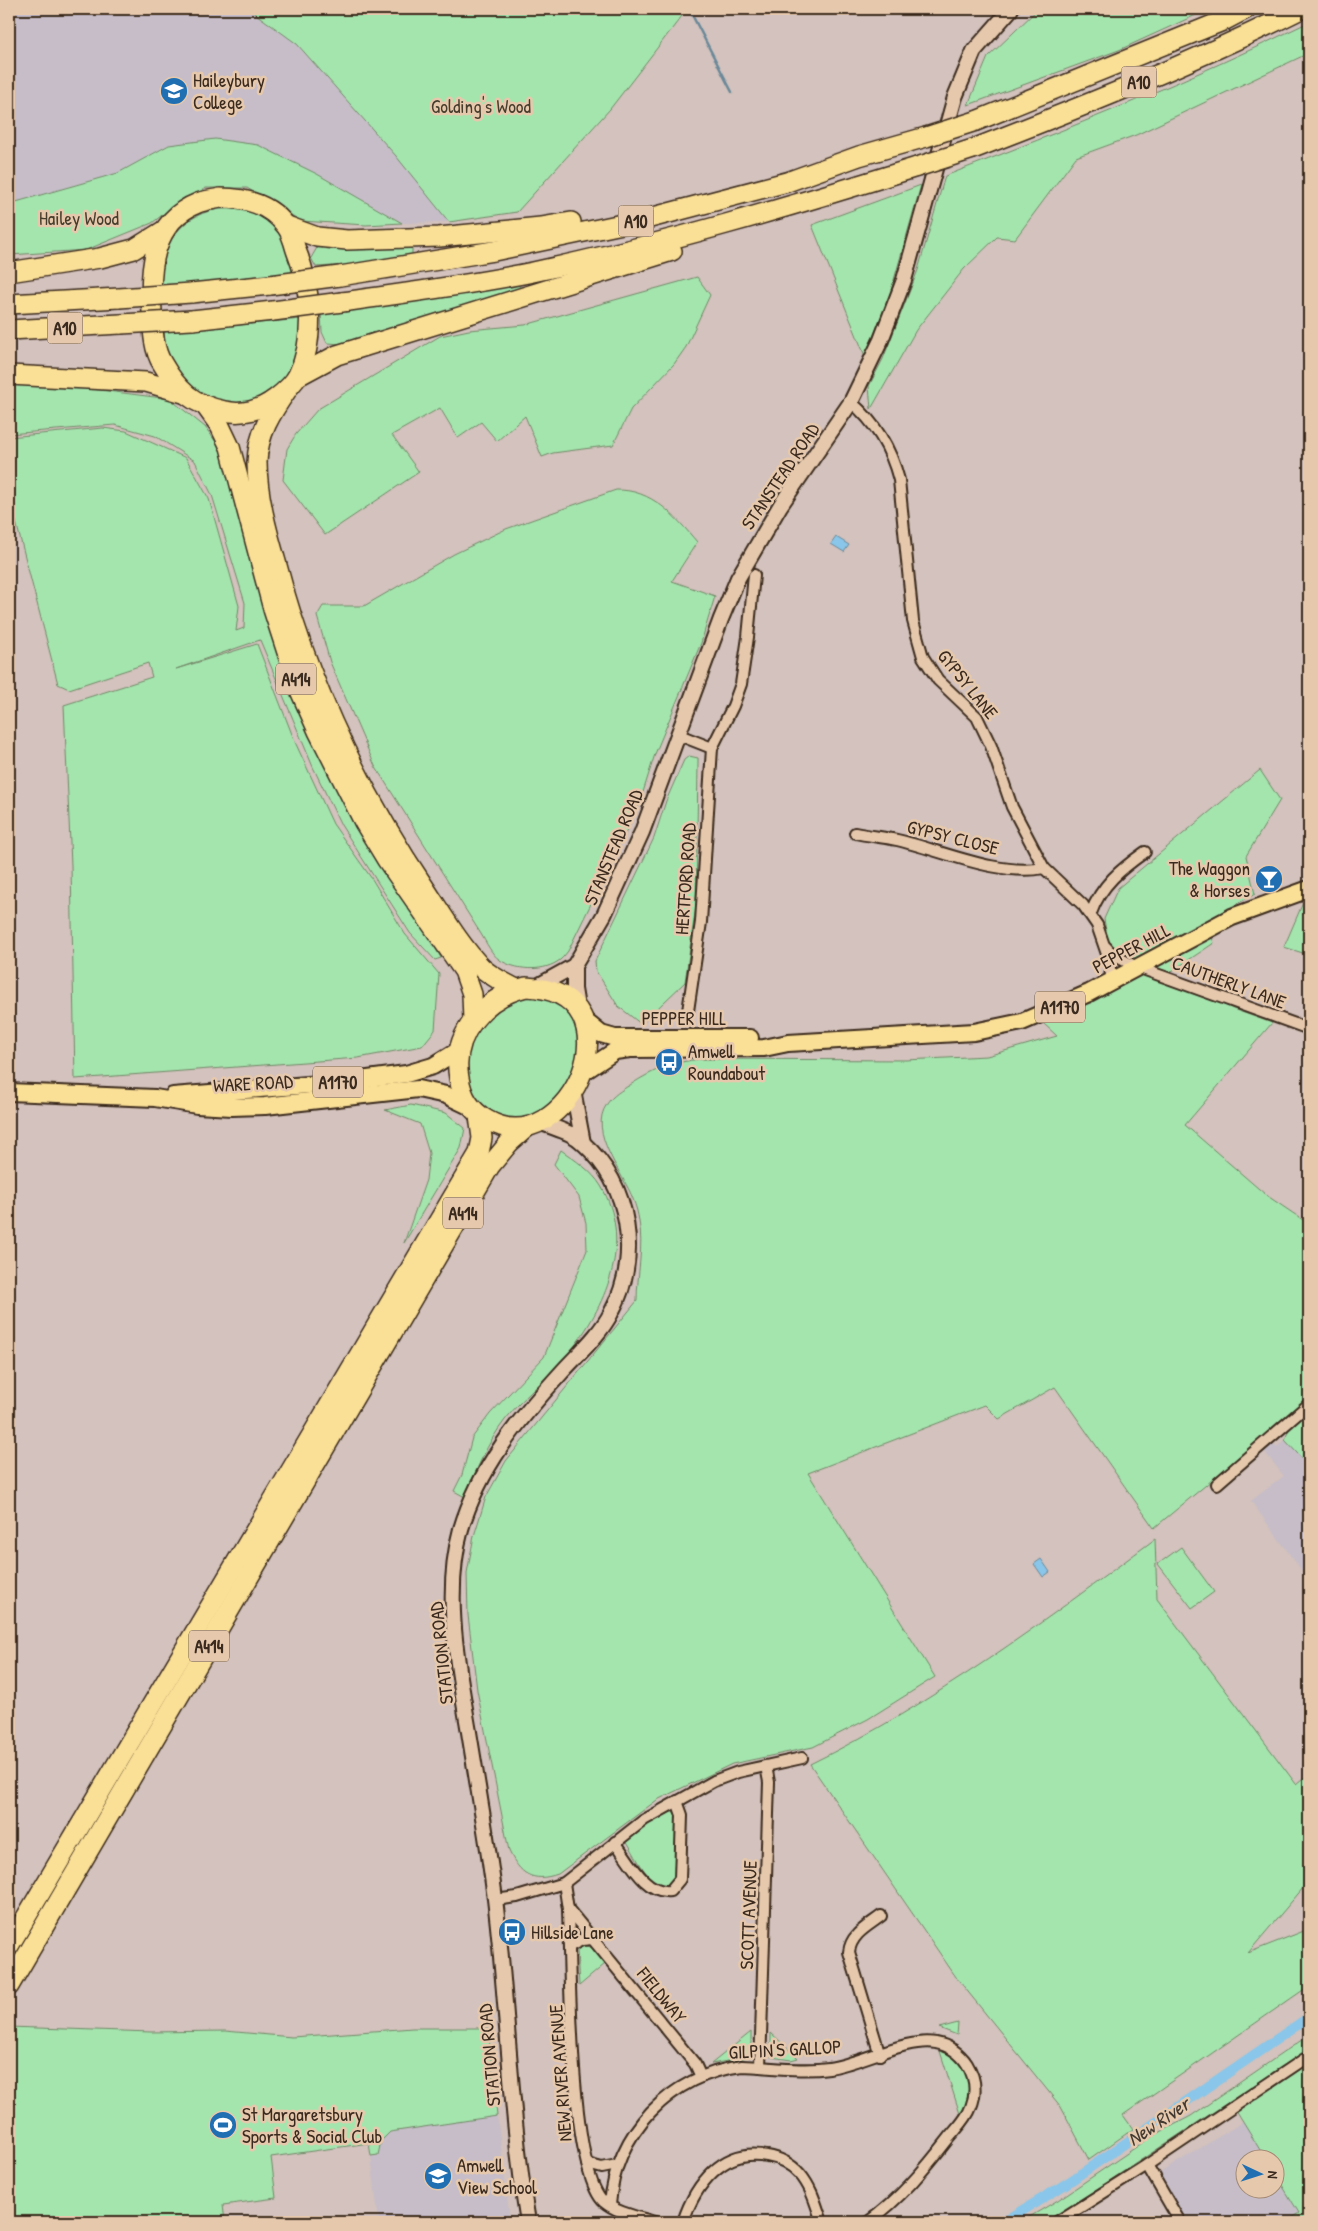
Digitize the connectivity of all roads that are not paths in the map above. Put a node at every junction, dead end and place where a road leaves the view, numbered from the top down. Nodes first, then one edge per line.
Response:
1 (1011, 9) edge
2 (1246, 9) edge
3 (1301, 9) edge
4 (787, 182) junction
5 (790, 207) junction
6 (287, 226) junction
7 (163, 231) junction
8 (9, 272) edge
9 (9, 304) edge
10 (9, 330) edge
11 (9, 375) edge
12 (292, 383) junction
13 (183, 393) junction
14 (851, 402) junction
15 (207, 408) junction
16 (754, 575) dead end
17 (679, 735) junction
18 (712, 748) junction
19 (855, 833) dead end
20 (1145, 852) dead end
21 (1044, 868) junction
22 (1309, 889) edge
23 (1091, 913) junction
24 (1105, 947) junction
25 (574, 966) junction
26 (1137, 967) junction
27 (1112, 981) junction
28 (536, 987) junction
29 (516, 989) junction
30 (688, 1010) dead end
31 (581, 1014) junction
32 (473, 1021) junction
33 (1309, 1029) edge
34 (788, 1043) junction
35 (459, 1050) junction
36 (577, 1081) junction
37 (9, 1092) edge
38 (155, 1098) junction
39 (474, 1111) junction
40 (534, 1124) junction
41 (583, 1143) junction
42 (1309, 1404) edge
43 (1217, 1484) dead end
44 (802, 1758) dead end
45 (766, 1766) junction
46 (677, 1801) junction
47 (615, 1842) junction
48 (564, 1883) junction
49 (495, 1900) junction
50 (568, 1909) junction
51 (881, 1916) dead end
52 (592, 1939) junction
53 (9, 1946) edge
54 (570, 1946) junction
55 (9, 1986) edge
56 (880, 2054) junction
57 (1309, 2056) edge
58 (760, 2066) junction
59 (701, 2077) junction
60 (587, 2164) junction
61 (617, 2165) junction
62 (1147, 2165) junction
63 (610, 2206) junction
64 (528, 2222) edge
65 (654, 2222) edge
66 (683, 2222) edge
67 (822, 2222) edge
68 (868, 2222) edge
69 (1057, 2222) edge
70 (1180, 2222) edge

1 - 14 main road, STANSTEAD ROAD
2 - 4 highway, A10, bridge
3 - 5 highway, A10, bridge
4 - 6 highway
4 - 9 highway, A10, bridge
5 - 10 highway, A10, bridge
5 - 12 highway
6 - 7 highway
6 - 12 highway
7 - 8 highway
7 - 13 highway
11 - 13 highway
12 - 15 highway
12 - 29 highway, A414
13 - 15 highway
14 - 17 main road, STANSTEAD ROAD
14 - 21 street, GYPSY LANE
15 - 32 highway, A414
16 - 18 street, HERTFORD ROAD
17 - 18 street
17 - 25 main road, STANSTEAD ROAD
18 - 30 street, HERTFORD ROAD
19 - 21 street, GYPSY CLOSE
20 - 23 street
21 - 23 street, GYPSY LANE
22 - 26 main road, PEPPER HILL / A1170
23 - 24 street, GYPSY LANE
24 - 26 street
24 - 27 street, GYPSY LANE
25 - 28 main road
25 - 31 main road
26 - 27 main road, PEPPER HILL / A1170
26 - 33 street, CAUTHERLY LANE
27 - 34 main road, PEPPER HILL / A1170
28 - 29 highway
28 - 31 highway
29 - 32 highway
31 - 34 main road, PEPPER HILL / A1170
31 - 36 highway
32 - 35 highway
34 - 36 main road, PEPPER HILL / A1170
35 - 38 main road, WARE ROAD / A1170
35 - 39 highway
36 - 40 highway
36 - 41 main road, STATION ROAD
37 - 38 main road, WARE ROAD / A1170
38 - 39 main road, WARE ROAD / A1170
39 - 40 highway
39 - 53 highway, A414
40 - 41 main road, STATION ROAD
40 - 55 highway, A414
41 - 49 main road, STATION ROAD
42 - 43 street
44 - 45 street
45 - 46 street
45 - 58 street, SCOTT AVENUE
46 - 47 street
46 - 47 street
47 - 48 street
48 - 49 street
48 - 50 street, NEW RIVER AVENUE
49 - 64 main road, STATION ROAD
50 - 52 street, FIELDWAY
50 - 54 street, NEW RIVER AVENUE
51 - 56 street
52 - 54 street
52 - 59 street, FIELDWAY
54 - 60 street, NEW RIVER AVENUE
56 - 58 street, GILPIN'S GALLOP
56 - 68 street, GILPIN'S GALLOP
57 - 62 street
58 - 59 street, GILPIN'S GALLOP
59 - 61 street, GILPIN'S GALLOP
60 - 61 street
60 - 63 street, NEW RIVER AVENUE
61 - 63 street, GILPIN'S GALLOP
62 - 69 street
62 - 70 street
63 - 65 street
66 - 67 street

